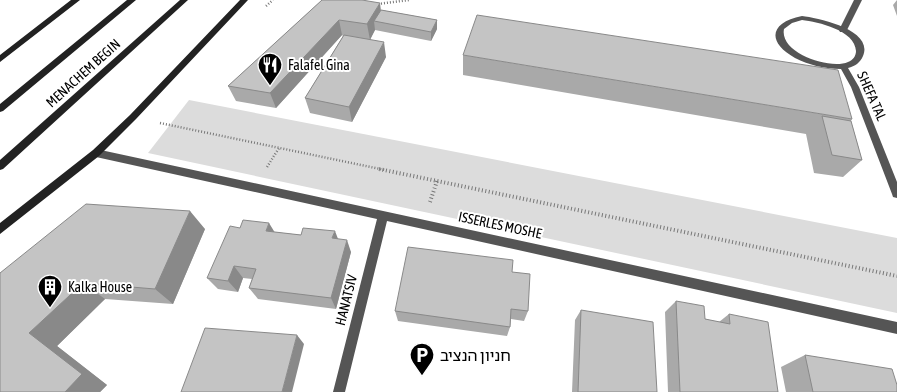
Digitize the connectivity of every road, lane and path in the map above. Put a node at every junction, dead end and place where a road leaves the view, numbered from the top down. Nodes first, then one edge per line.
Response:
1 (76, 0) edge
2 (132, 0) edge
3 (184, 0) edge
4 (409, 0) edge
5 (858, 0) edge
6 (242, 2) edge
7 (376, 5) edge
8 (843, 30) junction
9 (0, 59) edge
10 (843, 66) junction
11 (0, 110) edge
12 (133, 117) junction
13 (96, 152) junction
14 (0, 166) edge
15 (897, 194) edge
16 (383, 215) junction
17 (0, 230) edge
18 (897, 276) edge
19 (897, 328) edge
20 (339, 392) edge

1 - 9 main road
2 - 11 main road, MENACHEM BEGIN
3 - 14 main road, MENACHEM BEGIN
4 - 7 path
5 - 8 street
6 - 12 main road
8 - 10 street
8 - 10 street
10 - 15 street, SHEFA TAL
12 - 13 main road
12 - 18 path
13 - 16 street, ISSERLES MOSHE
13 - 17 main road
16 - 19 street, ISSERLES MOSHE
16 - 20 street, HANATSIV

